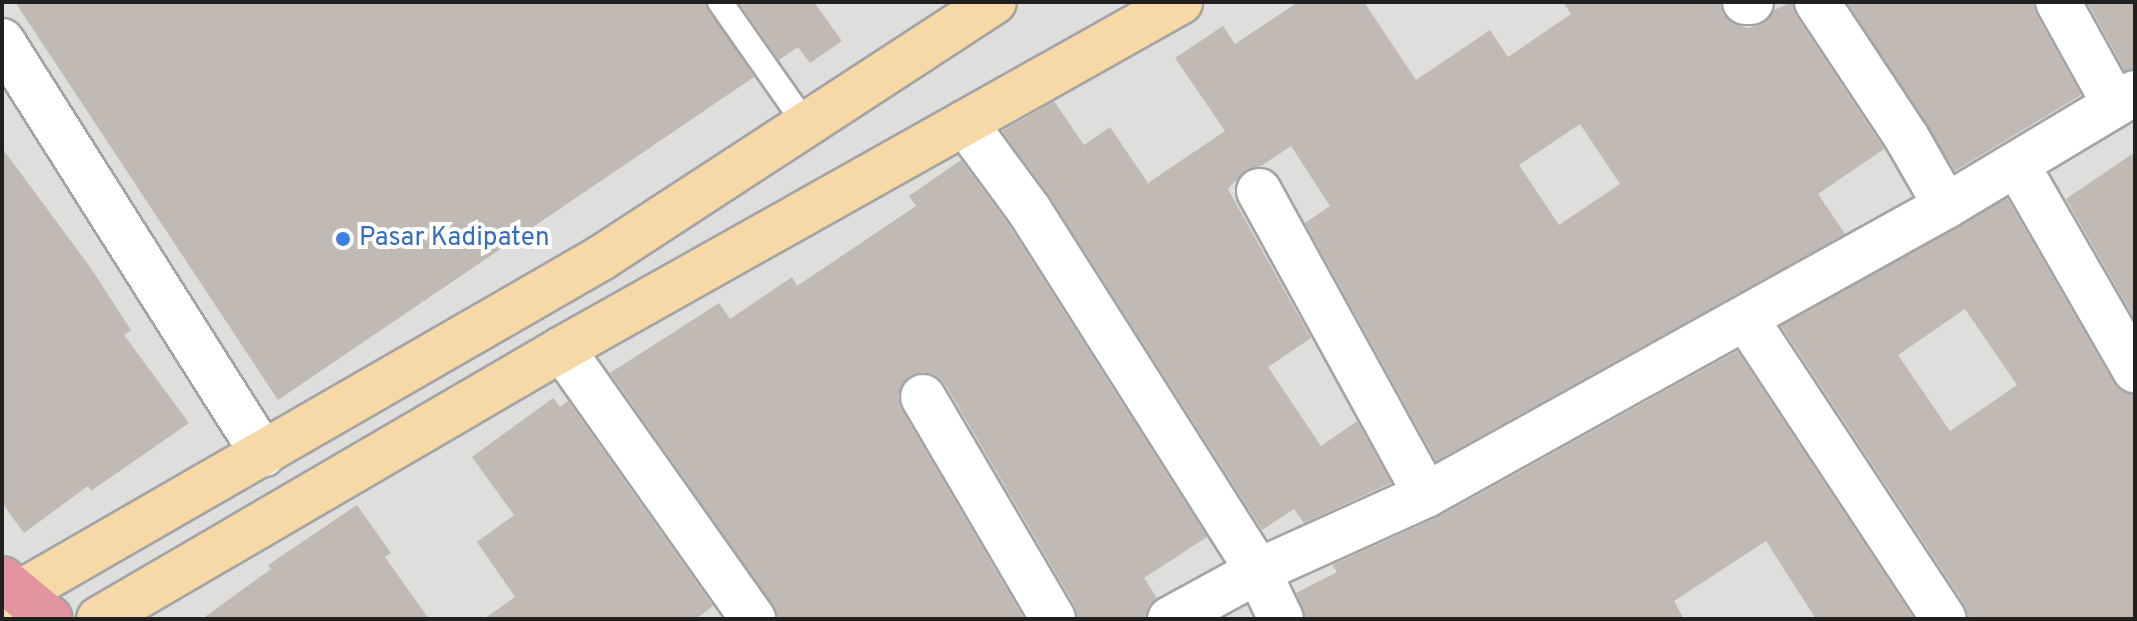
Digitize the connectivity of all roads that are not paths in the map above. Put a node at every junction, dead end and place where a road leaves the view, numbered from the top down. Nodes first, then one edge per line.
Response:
1 (720, 2) edge
2 (994, 2) edge
3 (1180, 2) edge
4 (1817, 2) edge
5 (2058, 2) edge
6 (2, 41) edge
7 (2124, 98) edge
8 (965, 123) junction
9 (806, 125) junction
10 (2017, 165) junction
11 (1259, 191) dead end
12 (1946, 206) junction
13 (1746, 319) junction
14 (562, 349) junction
15 (2135, 370) edge
16 (923, 397) dead end
17 (263, 454) junction
18 (1426, 495) junction
19 (1258, 571) junction
20 (18, 599) edge
21 (99, 619) edge
22 (753, 619) edge
23 (1053, 619) edge
24 (1170, 619) edge
25 (1281, 619) edge
26 (1944, 619) edge

1 - 9 lane
2 - 9 main road
3 - 8 main road
4 - 12 street
5 - 7 street
6 - 17 street
7 - 10 street
8 - 14 main road
8 - 19 street
9 - 17 main road
10 - 12 street
10 - 15 street
11 - 18 street
12 - 13 street
13 - 18 street
13 - 26 street
14 - 21 main road
14 - 22 street
16 - 23 street
17 - 20 main road
18 - 19 street
19 - 24 street
19 - 25 street

